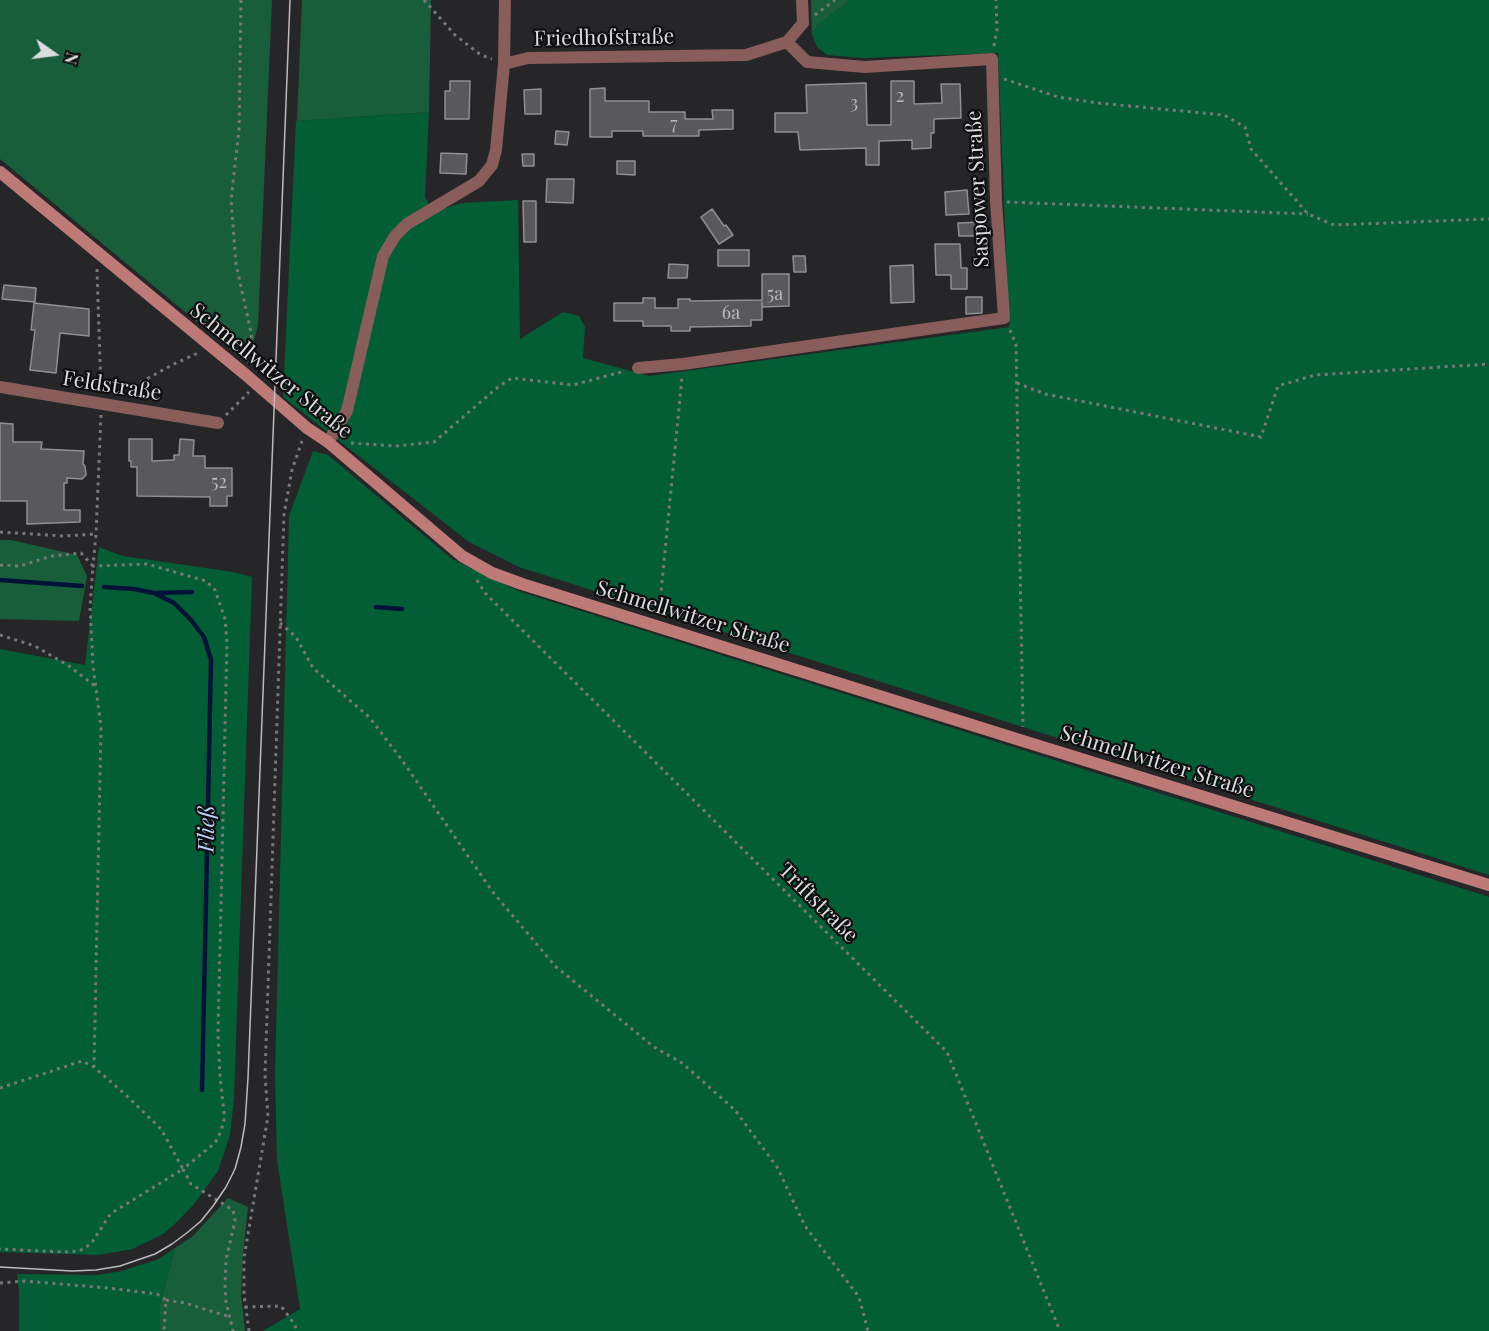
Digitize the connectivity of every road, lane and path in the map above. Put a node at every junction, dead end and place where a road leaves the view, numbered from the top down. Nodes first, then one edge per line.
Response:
1 (241, 0) edge
2 (424, 0) edge
3 (505, 0) edge
4 (802, 0) edge
5 (835, 0) edge
6 (996, 0) edge
7 (803, 23) junction
8 (787, 42) junction
9 (992, 59) junction
10 (504, 64) junction
11 (992, 74) junction
12 (0, 172) edge
13 (996, 201) junction
14 (1308, 214) junction
15 (1489, 219) edge
16 (96, 252) junction
17 (1004, 318) junction
18 (213, 348) junction
19 (683, 364) junction
20 (1489, 364) edge
21 (638, 368) joint
22 (246, 375) junction
23 (1017, 383) junction
24 (257, 384) junction
25 (0, 387) edge
26 (121, 393) dead end
27 (101, 404) junction
28 (218, 423) joint
29 (307, 428) junction
30 (328, 442) junction
31 (351, 443) dead end
32 (0, 532) edge
33 (96, 534) junction
34 (462, 556) junction
35 (0, 565) edge
36 (93, 566) junction
37 (280, 623) junction
38 (658, 626) junction
39 (0, 635) edge
40 (96, 687) junction
41 (1023, 741) junction
42 (1489, 885) edge
43 (94, 1066) junction
44 (0, 1088) edge
45 (183, 1169) junction
46 (0, 1249) edge
47 (0, 1283) edge
48 (166, 1300) junction
49 (245, 1307) junction
50 (230, 1317) junction
51 (164, 1331) edge
52 (233, 1331) edge
53 (249, 1331) edge
54 (296, 1331) edge
55 (868, 1331) edge
56 (1060, 1331) edge

1 - 22 path
2 - 10 path
3 - 10 street
4 - 7 street
5 - 7 path
6 - 9 path
7 - 8 street
8 - 9 street
8 - 10 street, Friedhofstraße
9 - 11 street, Saspower Straße
10 - 30 street
11 - 13 street, Saspower Straße
11 - 14 path
12 - 16 street, Schmellwitzer Straße
13 - 14 path
13 - 17 street, Saspower Straße
14 - 15 path
16 - 18 street, Schmellwitzer Straße
16 - 27 path
17 - 19 street
17 - 23 path
18 - 22 street, Schmellwitzer Straße
18 - 26 path
19 - 21 street
19 - 38 path
20 - 23 path
21 - 31 path
22 - 24 street, Schmellwitzer Straße
23 - 41 path
24 - 28 path
24 - 29 street, Schmellwitzer Straße
25 - 27 street, Feldstraße
27 - 28 street, Feldstraße
27 - 33 path
29 - 30 street, Schmellwitzer Straße
29 - 37 path
30 - 34 street, Schmellwitzer Straße
32 - 33 path
33 - 36 path
34 - 38 street, Schmellwitzer Straße
34 - 56 path, Triftstraße
35 - 36 path
36 - 40 path
36 - 45 path
37 - 49 path
37 - 55 path
38 - 41 street, Schmellwitzer Straße
39 - 40 path
40 - 43 path
41 - 42 street, Schmellwitzer Straße
43 - 44 path
43 - 45 path
45 - 46 path
45 - 50 path
47 - 48 path
48 - 50 path
48 - 51 path
49 - 53 path
49 - 54 path
50 - 52 path

